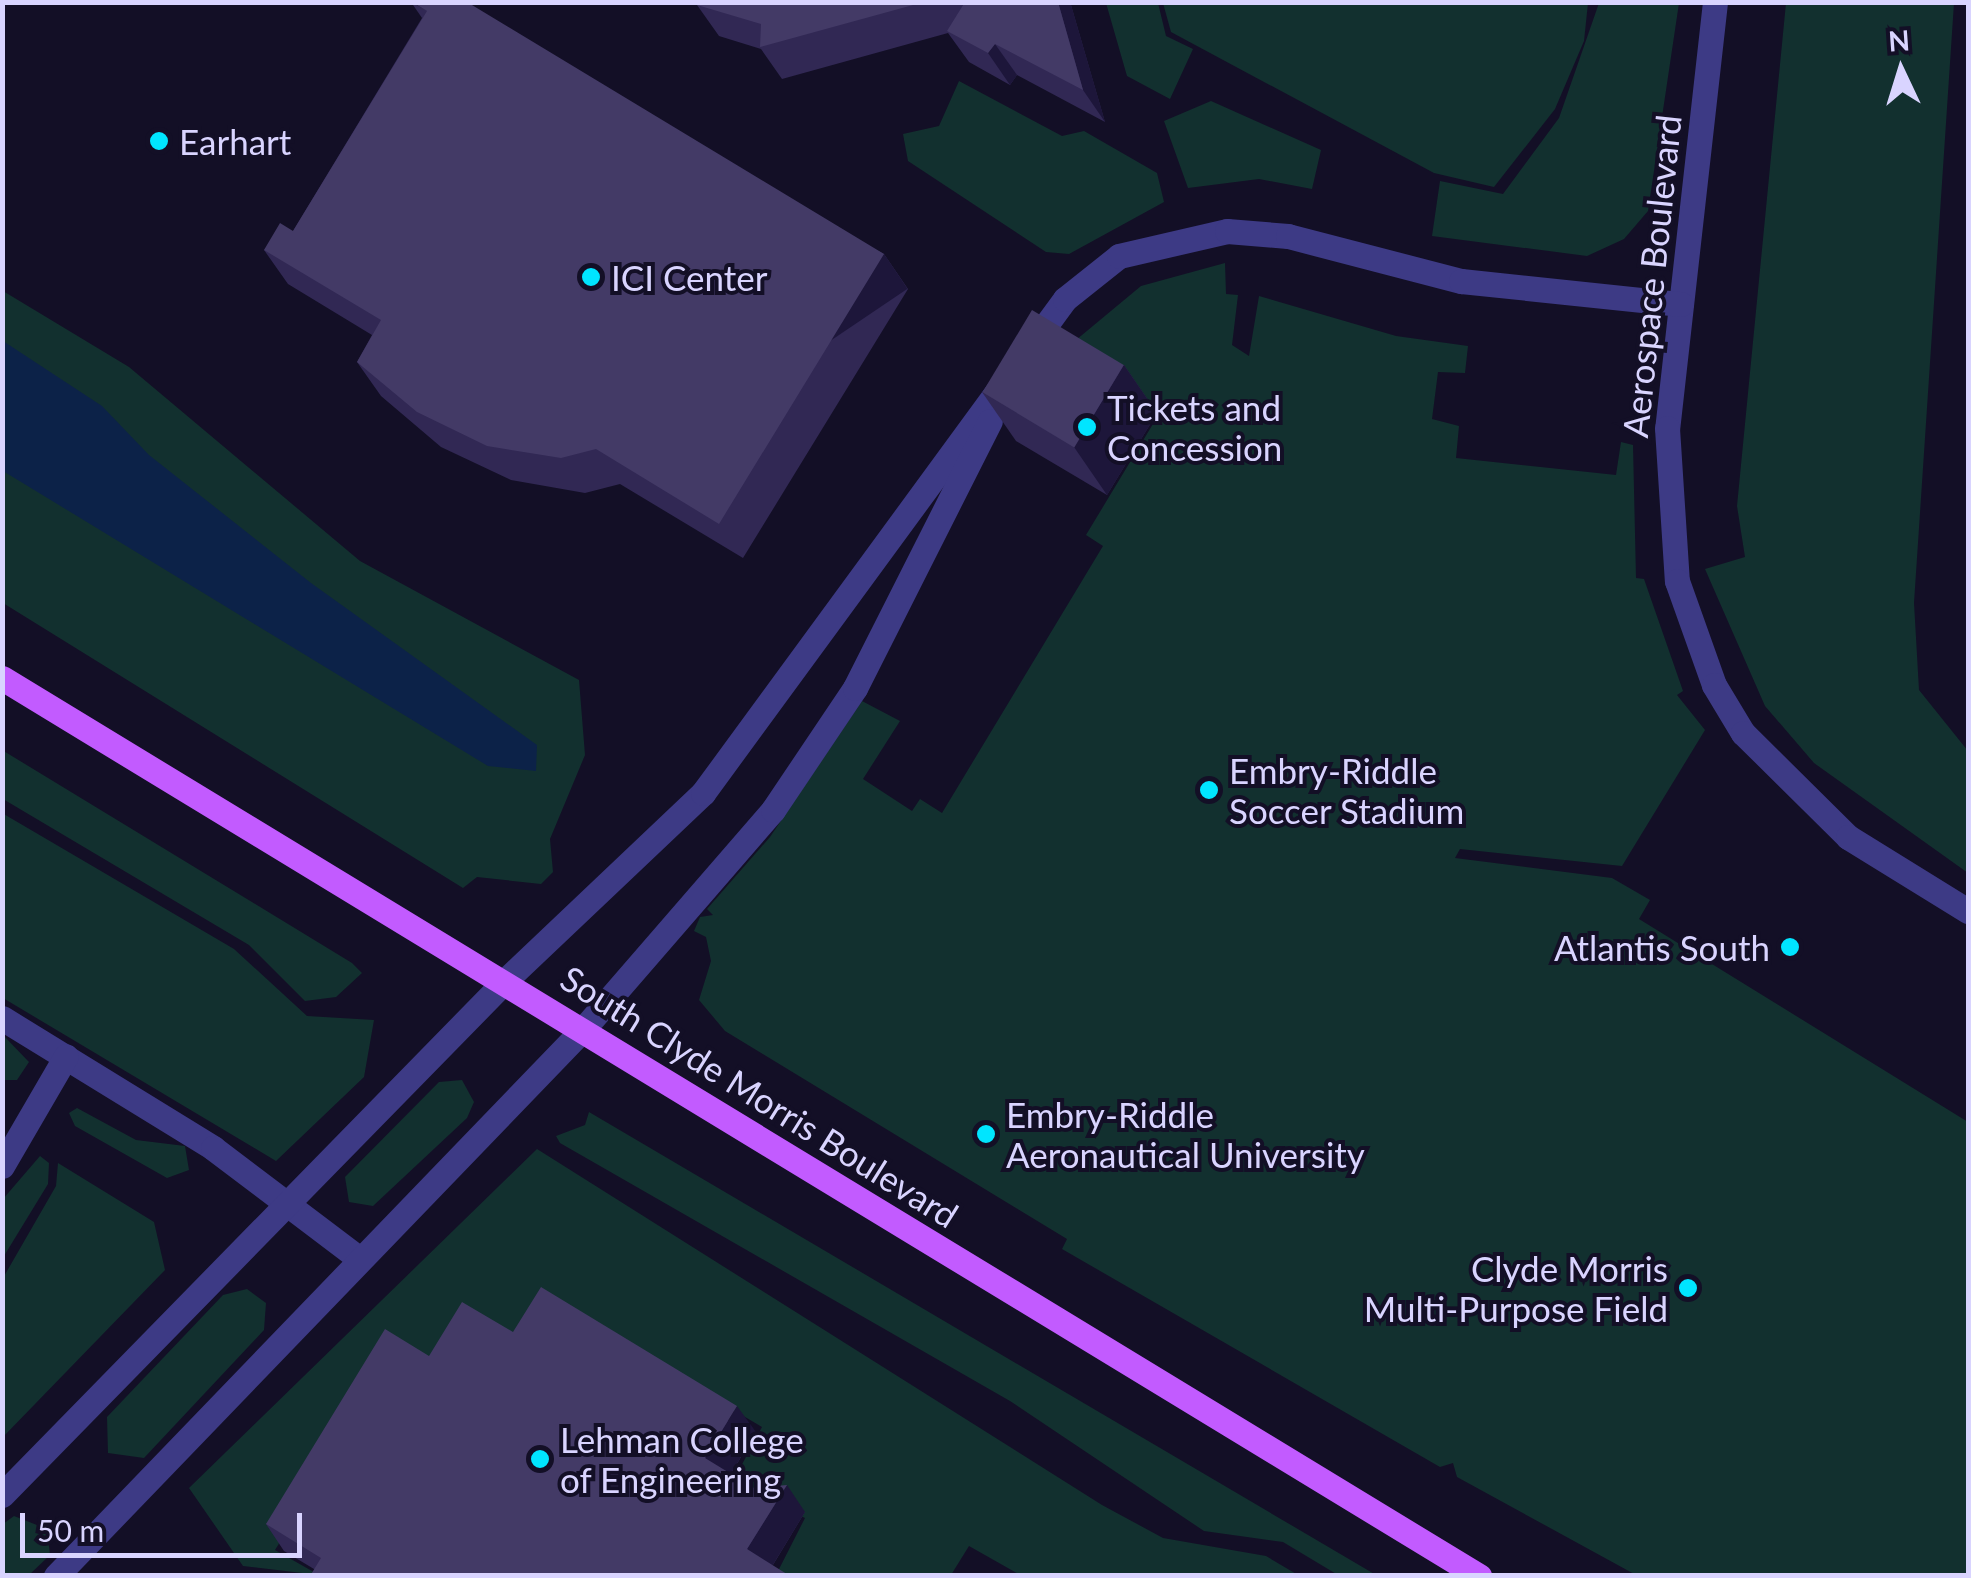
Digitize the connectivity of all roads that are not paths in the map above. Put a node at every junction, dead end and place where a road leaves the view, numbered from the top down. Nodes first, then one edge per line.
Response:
1 (1714, 2) edge
2 (1681, 304) junction
3 (1020, 360) junction
4 (2, 678) edge
5 (1968, 911) edge
6 (508, 978) junction
7 (2, 1018) edge
8 (585, 1027) junction
9 (66, 1056) junction
10 (2, 1166) edge
11 (290, 1204) junction
12 (360, 1259) junction
13 (2, 1495) edge
14 (56, 1576) edge
15 (1479, 1576) edge

1 - 2 street, Aerospace Boulevard
2 - 3 street
2 - 5 street, Aerospace Boulevard
3 - 6 street
3 - 8 street
4 - 6 main road, South Clyde Morris Boulevard
6 - 8 main road, South Clyde Morris Boulevard
6 - 11 street
7 - 9 street
8 - 12 street
8 - 15 main road, South Clyde Morris Boulevard
9 - 10 street
9 - 11 street
11 - 12 street
11 - 13 street
12 - 14 street

